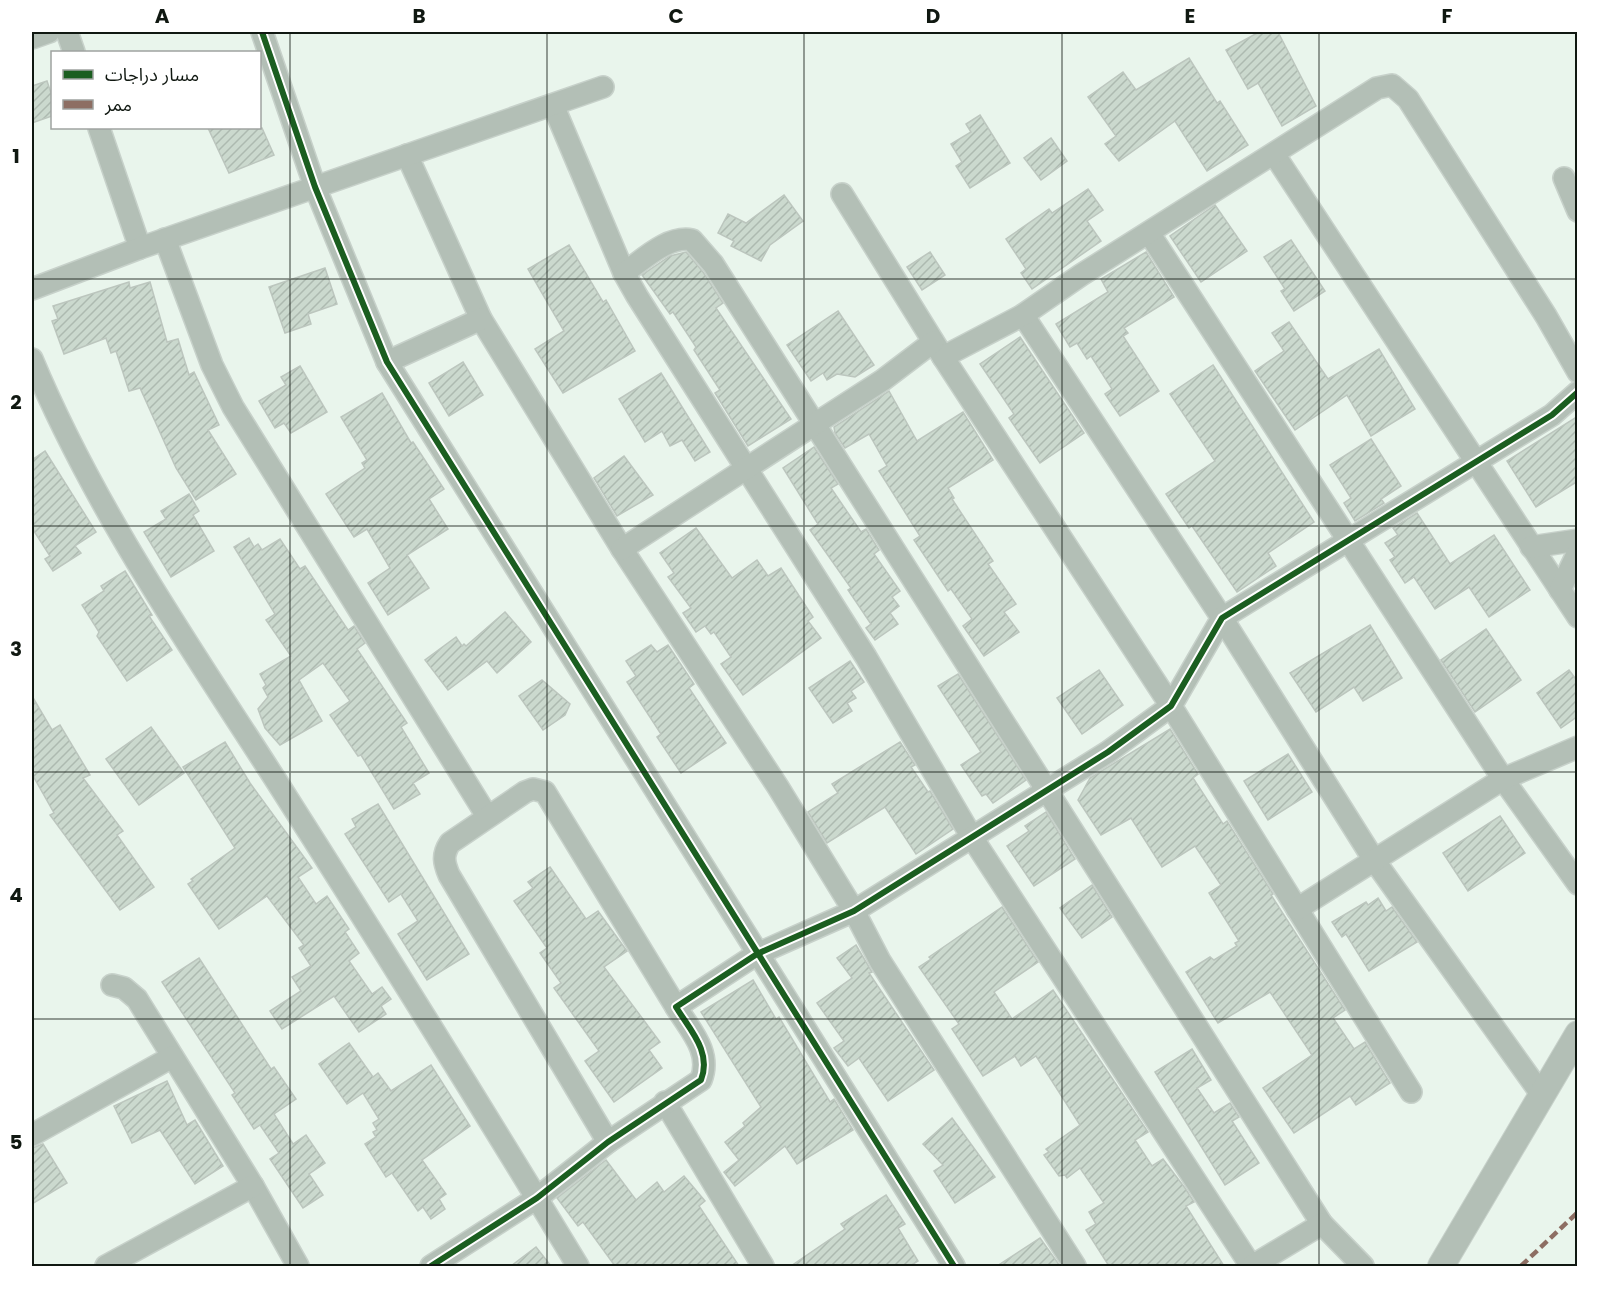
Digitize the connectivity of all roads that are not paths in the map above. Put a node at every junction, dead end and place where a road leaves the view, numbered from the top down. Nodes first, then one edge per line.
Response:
1 (49, 32) edge
2 (67, 32) edge
3 (262, 32) edge
4 (32, 38) edge
5 (74, 51) edge
6 (603, 87) dead end
7 (553, 105) junction
8 (99, 129) edge
9 (1274, 154) junction
10 (407, 155) junction
11 (1564, 178) dead end
12 (315, 187) junction
13 (842, 194) dead end
14 (1578, 211) edge
15 (1149, 233) junction
16 (165, 239) junction
17 (140, 248) junction
18 (624, 273) junction
19 (32, 289) edge
20 (1023, 315) junction
21 (481, 319) junction
22 (938, 350) junction
23 (32, 359) edge
24 (387, 362) junction
25 (1578, 372) edge
26 (1578, 392) edge
27 (816, 423) junction
28 (1476, 462) junction
29 (745, 468) junction
30 (1578, 540) edge
31 (1348, 541) junction
32 (1531, 547) junction
33 (622, 549) junction
34 (1578, 552) edge
35 (1560, 590) junction
36 (1578, 617) edge
37 (1222, 618) junction
38 (1171, 706) junction
39 (1578, 747) edge
40 (1503, 779) junction
41 (1047, 789) junction
42 (487, 816) junction
43 (973, 839) junction
44 (1374, 860) junction
45 (1578, 884) edge
46 (1297, 909) junction
47 (854, 911) junction
48 (756, 954) junction
49 (112, 985) dead end
50 (676, 1007) junction
51 (1578, 1034) edge
52 (172, 1057) junction
53 (1411, 1092) dead end
54 (1542, 1095) junction
55 (665, 1102) junction
56 (32, 1135) edge
57 (608, 1142) junction
58 (253, 1186) junction
59 (537, 1198) junction
60 (1322, 1224) junction
61 (106, 1266) edge
62 (298, 1266) edge
63 (431, 1266) edge
64 (578, 1266) edge
65 (763, 1266) edge
66 (954, 1266) edge
67 (1075, 1266) edge
68 (1252, 1266) edge
69 (1364, 1266) edge
70 (1441, 1266) edge

1 - 4 street
2 - 5 street
3 - 12 street
6 - 7 street
7 - 10 street
7 - 18 street
8 - 17 street
9 - 15 street
9 - 25 street
9 - 28 street
10 - 12 street
10 - 21 street
11 - 14 street
12 - 16 street
12 - 24 street
13 - 22 street
15 - 20 street
15 - 31 street
16 - 17 street
16 - 42 street
17 - 19 street
18 - 27 street
18 - 29 street
20 - 22 street
20 - 37 street
21 - 24 street
21 - 33 street
22 - 27 street
22 - 38 street
23 - 59 street
24 - 48 street
26 - 28 street
27 - 29 street
27 - 41 street
28 - 31 street
28 - 32 street
29 - 33 street
29 - 43 street
30 - 32 street
31 - 37 street
31 - 40 street
32 - 35 street
33 - 47 street
34 - 35 street
35 - 36 street
37 - 38 street
37 - 44 street
38 - 41 street
38 - 46 street
39 - 40 street
40 - 44 street
40 - 45 street
41 - 43 street
41 - 60 street
42 - 50 street
42 - 57 street
43 - 47 street
43 - 68 street
44 - 46 street
44 - 54 street
46 - 53 street
47 - 48 street
47 - 67 street
48 - 50 street
48 - 66 street
49 - 52 street
50 - 55 street
51 - 54 street
52 - 56 street
52 - 58 street
54 - 70 street
55 - 57 street
55 - 65 street
57 - 59 street
58 - 61 street
58 - 62 street
59 - 63 street
59 - 64 street
60 - 68 street
60 - 69 street

